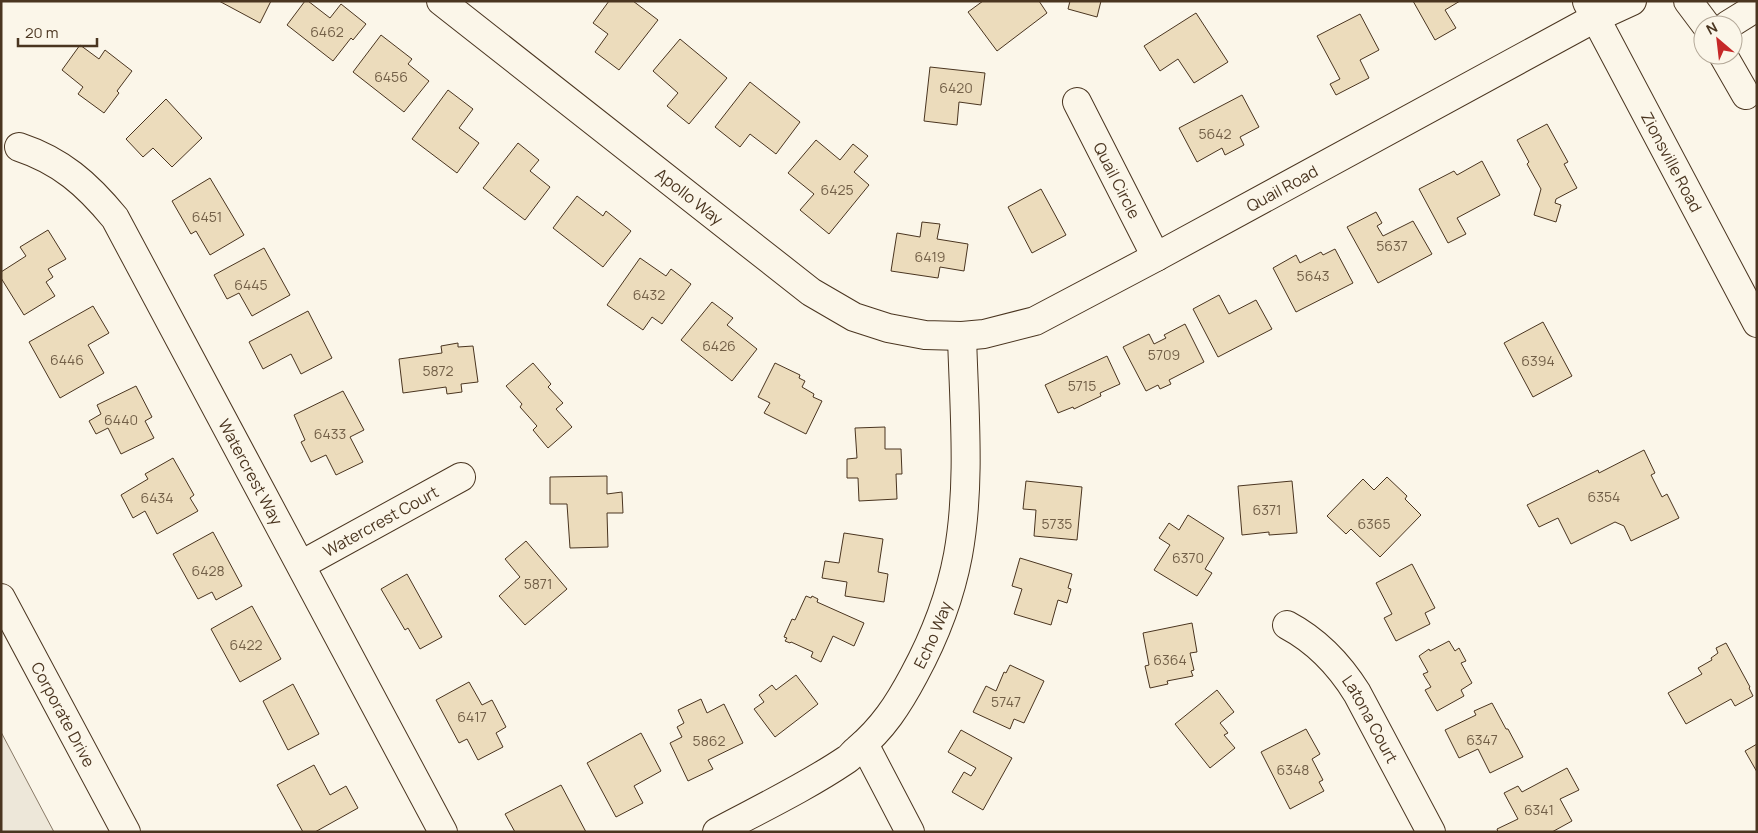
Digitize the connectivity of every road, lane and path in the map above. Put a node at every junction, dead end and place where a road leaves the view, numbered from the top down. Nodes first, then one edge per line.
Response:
1 (441, 1) edge
2 (1632, 1) edge
3 (1688, 1) edge
4 (1757, 7) edge
5 (1590, 9) edge
6 (1698, 15) edge
7 (1743, 16) edge
8 (1729, 65) edge
9 (1746, 95) dead end
10 (1077, 102) dead end
11 (19, 147) dead end
12 (1156, 257) junction
13 (1757, 323) edge
14 (962, 336) junction
15 (461, 477) dead end
16 (301, 565) junction
17 (1, 598) edge
18 (1287, 625) dead end
19 (864, 744) junction
20 (126, 832) edge
21 (443, 832) edge
22 (717, 832) edge
23 (910, 832) edge
24 (1431, 832) edge

1 - 14 street, Apollo Way
2 - 5 street, Quail Road
3 - 6 street
4 - 7 street
5 - 12 street, Quail Road
5 - 13 street, Zionsville Road
8 - 9 street
10 - 12 street, Quail Circle
11 - 16 street, Watercrest Way
12 - 14 street, Quail Road
14 - 19 street, Echo Way
15 - 16 street, Watercrest Court
16 - 21 street, Watercrest Way
17 - 20 street, Corporate Drive
18 - 24 street, Latona Court
19 - 22 street, Echo Way
19 - 23 street

